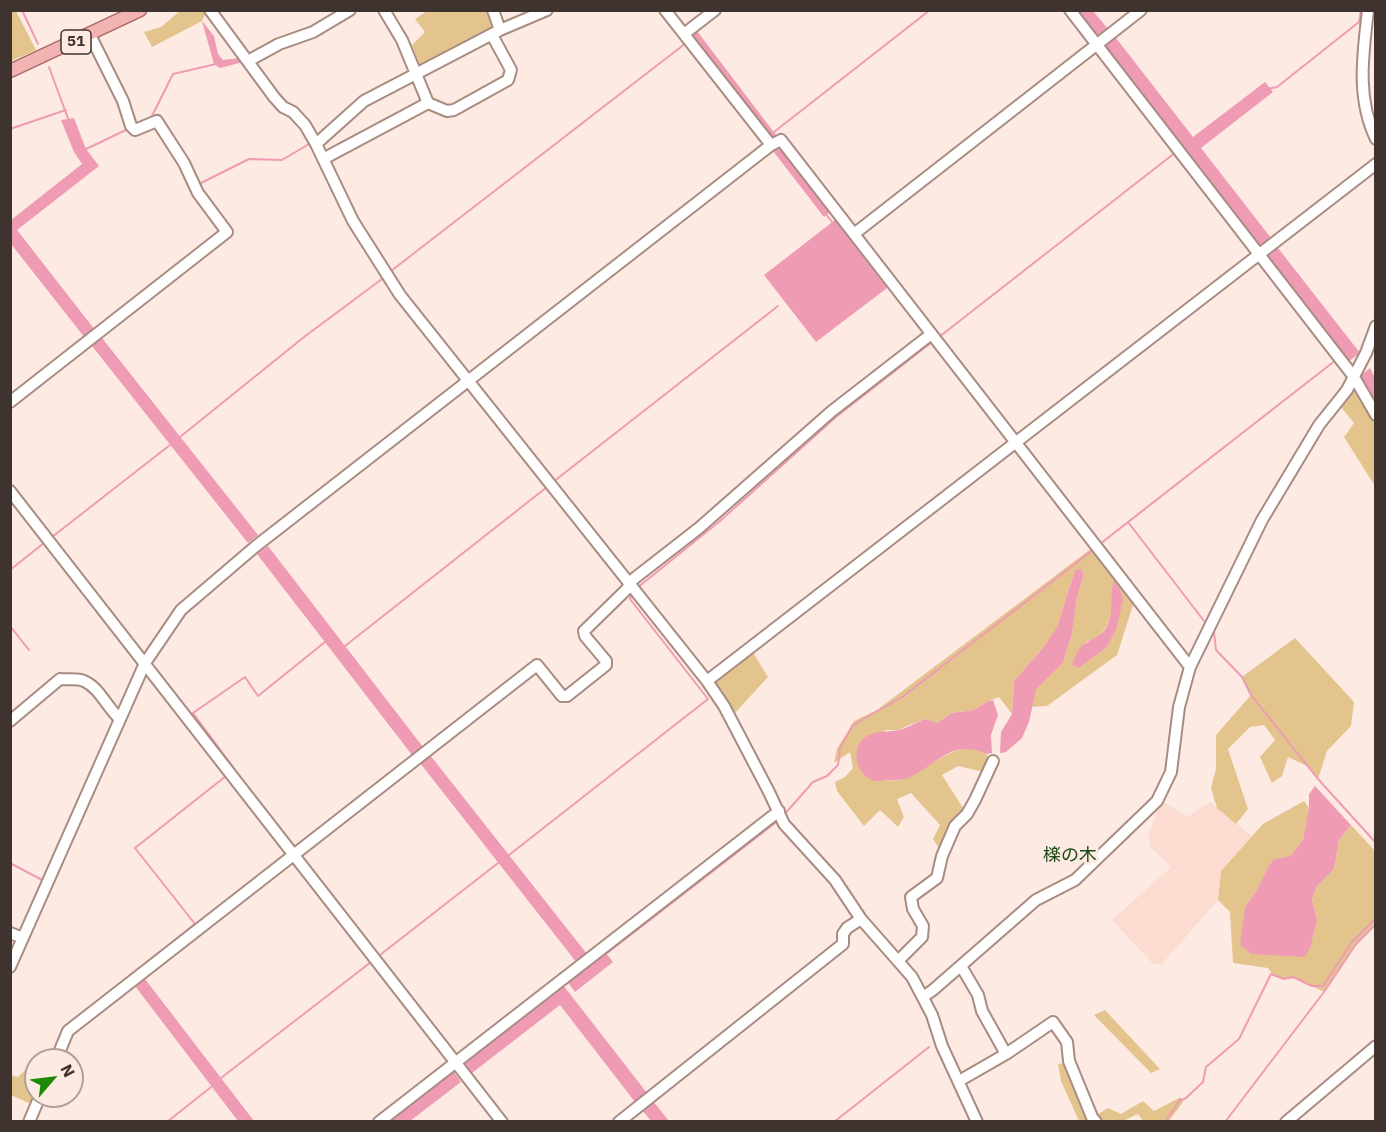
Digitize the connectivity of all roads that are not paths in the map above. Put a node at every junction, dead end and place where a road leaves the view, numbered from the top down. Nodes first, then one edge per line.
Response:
1 (140, 10) edge
2 (210, 10) edge
3 (350, 10) edge
4 (384, 10) edge
5 (493, 10) edge
6 (547, 10) edge
7 (665, 10) edge
8 (715, 10) edge
9 (1070, 10) edge
10 (1141, 10) edge
11 (1368, 10) edge
12 (496, 33) junction
13 (684, 34) junction
14 (90, 35) junction
15 (1103, 40) junction
16 (248, 62) junction
17 (10, 71) edge
18 (417, 72) junction
19 (428, 103) junction
20 (1376, 140) edge
21 (774, 143) junction
22 (316, 144) junction
23 (323, 159) junction
24 (1376, 164) edge
25 (854, 234) junction
26 (1266, 249) junction
27 (1376, 326) edge
28 (933, 338) junction
29 (1358, 369) junction
30 (468, 380) junction
31 (10, 402) edge
32 (1376, 415) edge
33 (1015, 443) junction
34 (10, 491) edge
35 (633, 589) junction
36 (145, 663) junction
37 (1190, 667) junction
38 (707, 681) junction
39 (120, 719) junction
40 (10, 721) edge
41 (993, 761) dead end
42 (778, 811) junction
43 (294, 855) junction
44 (861, 919) junction
45 (10, 933) edge
46 (23, 938) junction
47 (899, 960) junction
48 (961, 966) junction
49 (10, 967) edge
50 (923, 997) junction
51 (1376, 1046) edge
52 (61, 1048) edge
53 (1006, 1054) junction
54 (461, 1069) junction
55 (958, 1081) junction
56 (35, 1108) edge
57 (29, 1122) edge
58 (379, 1122) edge
59 (502, 1122) edge
60 (619, 1122) edge
61 (977, 1122) edge
62 (1096, 1122) edge
63 (1286, 1122) edge

1 - 14 main road, 51
2 - 16 street
3 - 16 street
4 - 18 street
5 - 12 street
6 - 12 street
7 - 13 street
8 - 13 street
9 - 15 street
10 - 15 street
11 - 20 street
12 - 18 street
12 - 19 street
13 - 21 street
14 - 17 main road, 51
14 - 31 street
15 - 25 street
15 - 26 street
16 - 22 street
18 - 19 street
18 - 22 street
19 - 23 street
21 - 25 street
21 - 30 street
22 - 23 street
23 - 30 street
24 - 26 street
25 - 28 street
26 - 29 street
26 - 33 street
27 - 29 street
28 - 33 street
28 - 35 street
29 - 32 street
29 - 37 street
30 - 35 street
30 - 36 street
33 - 37 street
33 - 38 street
34 - 36 street
35 - 38 street
35 - 43 street
36 - 39 street
36 - 43 street
37 - 48 street
38 - 42 street
39 - 40 street
39 - 46 street
41 - 47 street
42 - 44 street
42 - 54 street
43 - 52 street
43 - 54 street
44 - 47 street
44 - 60 street
45 - 46 street
46 - 49 street
47 - 50 street
48 - 50 street
48 - 53 street
50 - 55 street
51 - 63 street
53 - 55 street
53 - 62 street
54 - 58 street
54 - 59 street
55 - 61 street
56 - 57 street

